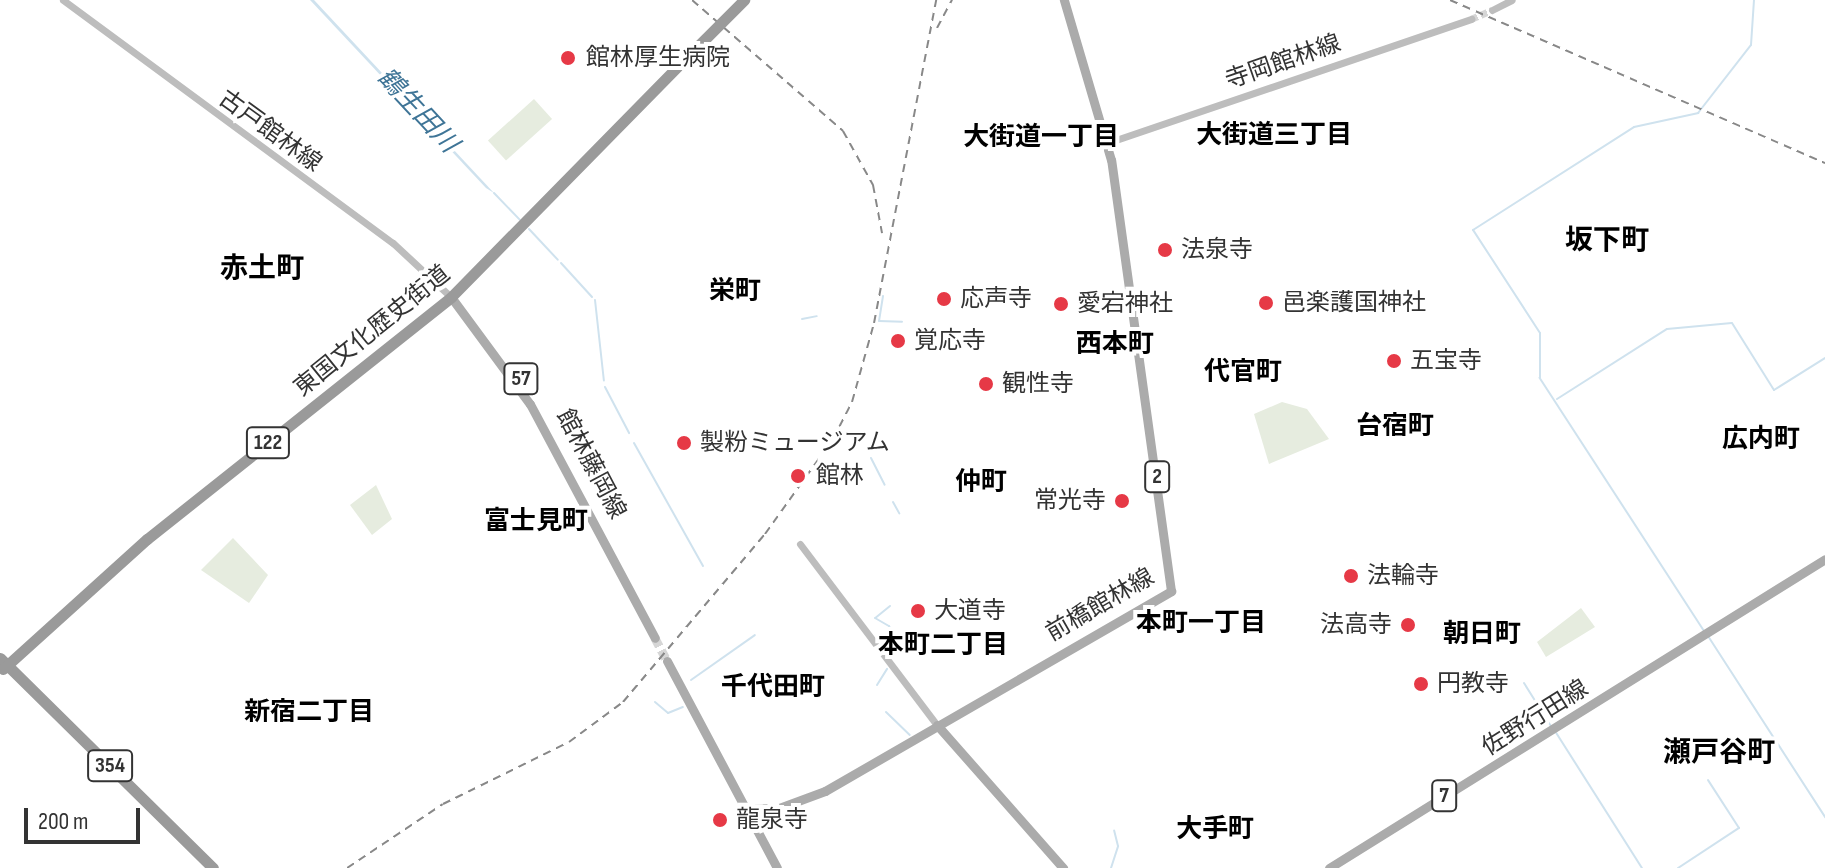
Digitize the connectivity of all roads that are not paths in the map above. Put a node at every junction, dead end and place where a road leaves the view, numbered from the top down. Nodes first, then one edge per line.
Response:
1 (63, 0) edge
2 (744, 0) edge
3 (1064, 0) edge
4 (1512, 0) edge
5 (1492, 10) tunnel mouth
6 (1471, 19) tunnel mouth
7 (1107, 143) junction
8 (451, 297) junction
9 (800, 544) dead end
10 (1825, 556) edge
11 (657, 636) tunnel mouth
12 (669, 659) tunnel mouth
13 (2, 664) edge
14 (937, 725) junction
15 (749, 809) junction
16 (210, 868) edge
17 (777, 868) edge
18 (1063, 868) edge
19 (1329, 868) edge

1 - 8 main road, 古戸館林線
2 - 8 highway, 東国文化歴史街道 / 122, bridge
3 - 7 main road, 前橋館林線 / 2
4 - 5 main road
6 - 7 main road, 寺岡館林線
7 - 14 main road, 前橋館林線 / 2
8 - 11 main road, 館林藤岡線 / 57
8 - 13 highway, 東国文化歴史街道 / 122
9 - 14 main road
10 - 19 main road, 佐野行田線 / 7
12 - 15 main road
13 - 16 highway, 354
14 - 15 main road, 前橋館林線 / 2
14 - 18 main road
15 - 17 main road

